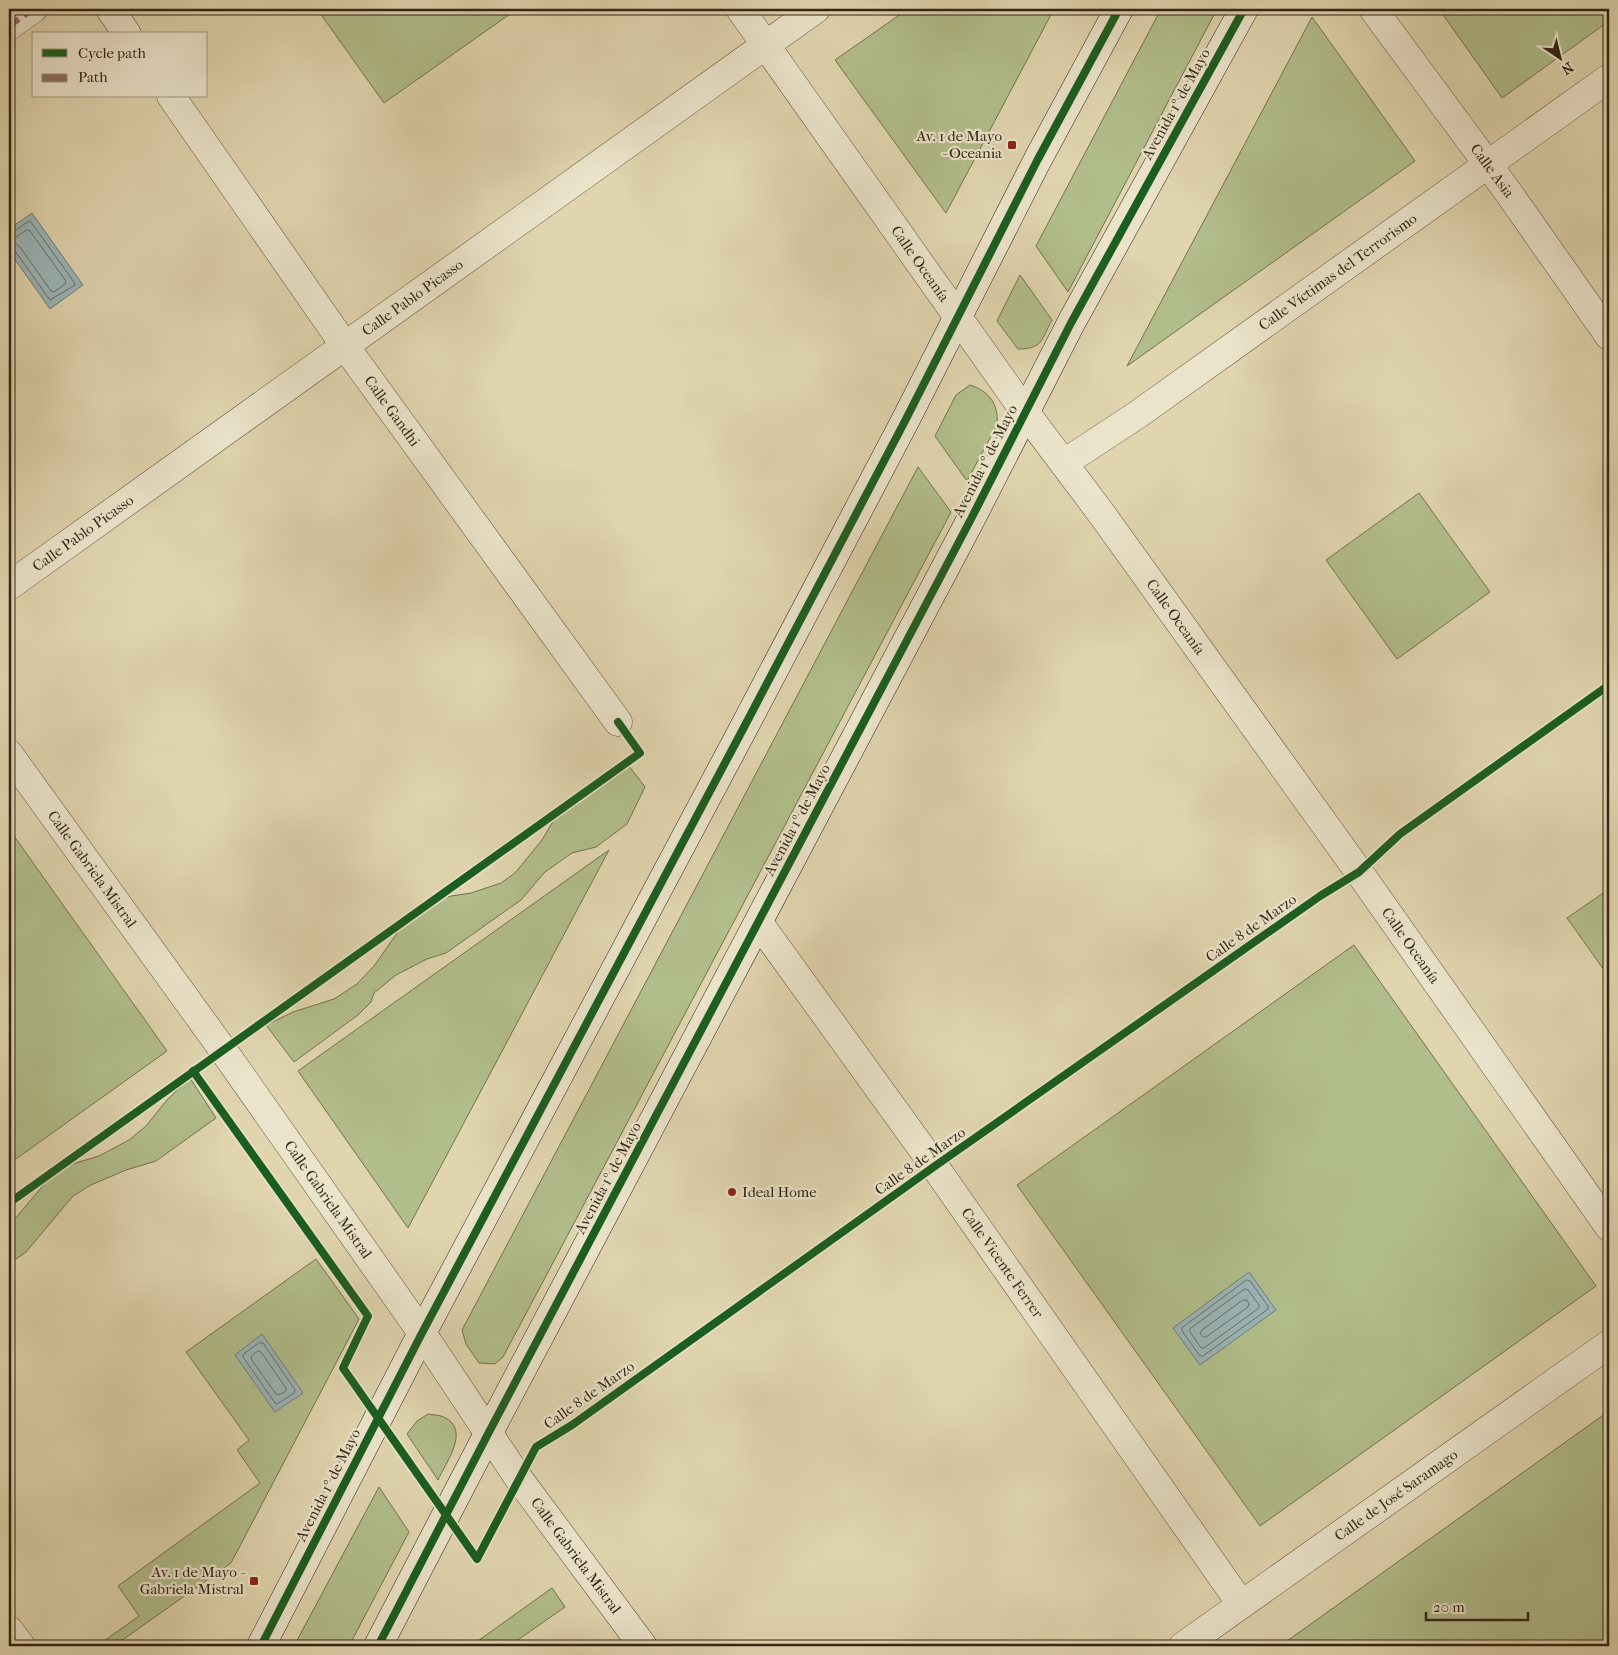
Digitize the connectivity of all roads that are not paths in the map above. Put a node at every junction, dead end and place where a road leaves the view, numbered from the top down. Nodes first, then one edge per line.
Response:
1 (33, 9) edge
2 (110, 9) edge
3 (740, 9) edge
4 (816, 9) edge
5 (1119, 9) edge
6 (1244, 9) edge
7 (1373, 9) edge
8 (9, 26) edge
9 (126, 32) edge
10 (765, 45) junction
11 (1609, 78) edge
12 (172, 98) edge
13 (1488, 165) junction
14 (958, 318) junction
15 (1609, 336) edge
16 (345, 346) junction
17 (1026, 412) junction
18 (1064, 463) junction
19 (9, 586) edge
20 (618, 722) dead end
21 (9, 754) edge
22 (759, 923) junction
23 (1609, 1227) edge
24 (422, 1333) junction
25 (1609, 1344) edge
26 (489, 1432) junction
27 (1241, 1604) junction
28 (9, 1630) edge
29 (21, 1646) edge
30 (261, 1646) edge
31 (378, 1646) edge
32 (643, 1646) edge
33 (1183, 1646) edge

1 - 8 street
2 - 9 street
3 - 10 street, Calle Oceanía
4 - 10 street, Calle Pablo Picasso
5 - 14 street, Avenida 1º de Mayo
6 - 17 street, Avenida 1º de Mayo
7 - 13 street, Calle Asia
10 - 14 street, Calle Oceanía
10 - 16 street, Calle Pablo Picasso
11 - 13 street, Calle Víctimas del Terrorismo
12 - 16 street, Calle Gandhi
13 - 15 street, Calle Asia
13 - 18 street, Calle Víctimas del Terrorismo
14 - 17 street, Calle Oceanía
14 - 24 street, Avenida 1º de Mayo
16 - 19 street, Calle Pablo Picasso
16 - 20 street, Calle Gandhi
17 - 18 street, Calle Oceanía
17 - 22 street, Avenida 1º de Mayo
18 - 23 street, Calle Oceanía
21 - 24 street, Calle Gabriela Mistral
22 - 26 street, Avenida 1º de Mayo
22 - 27 street, Calle Vicente Ferrer
24 - 26 street, Calle Gabriela Mistral
24 - 30 street, Avenida 1º de Mayo
25 - 27 street, Calle de José Saramago
26 - 31 street, Avenida 1º de Mayo
26 - 32 street, Calle Gabriela Mistral
27 - 33 street, Calle de José Saramago
28 - 29 street

